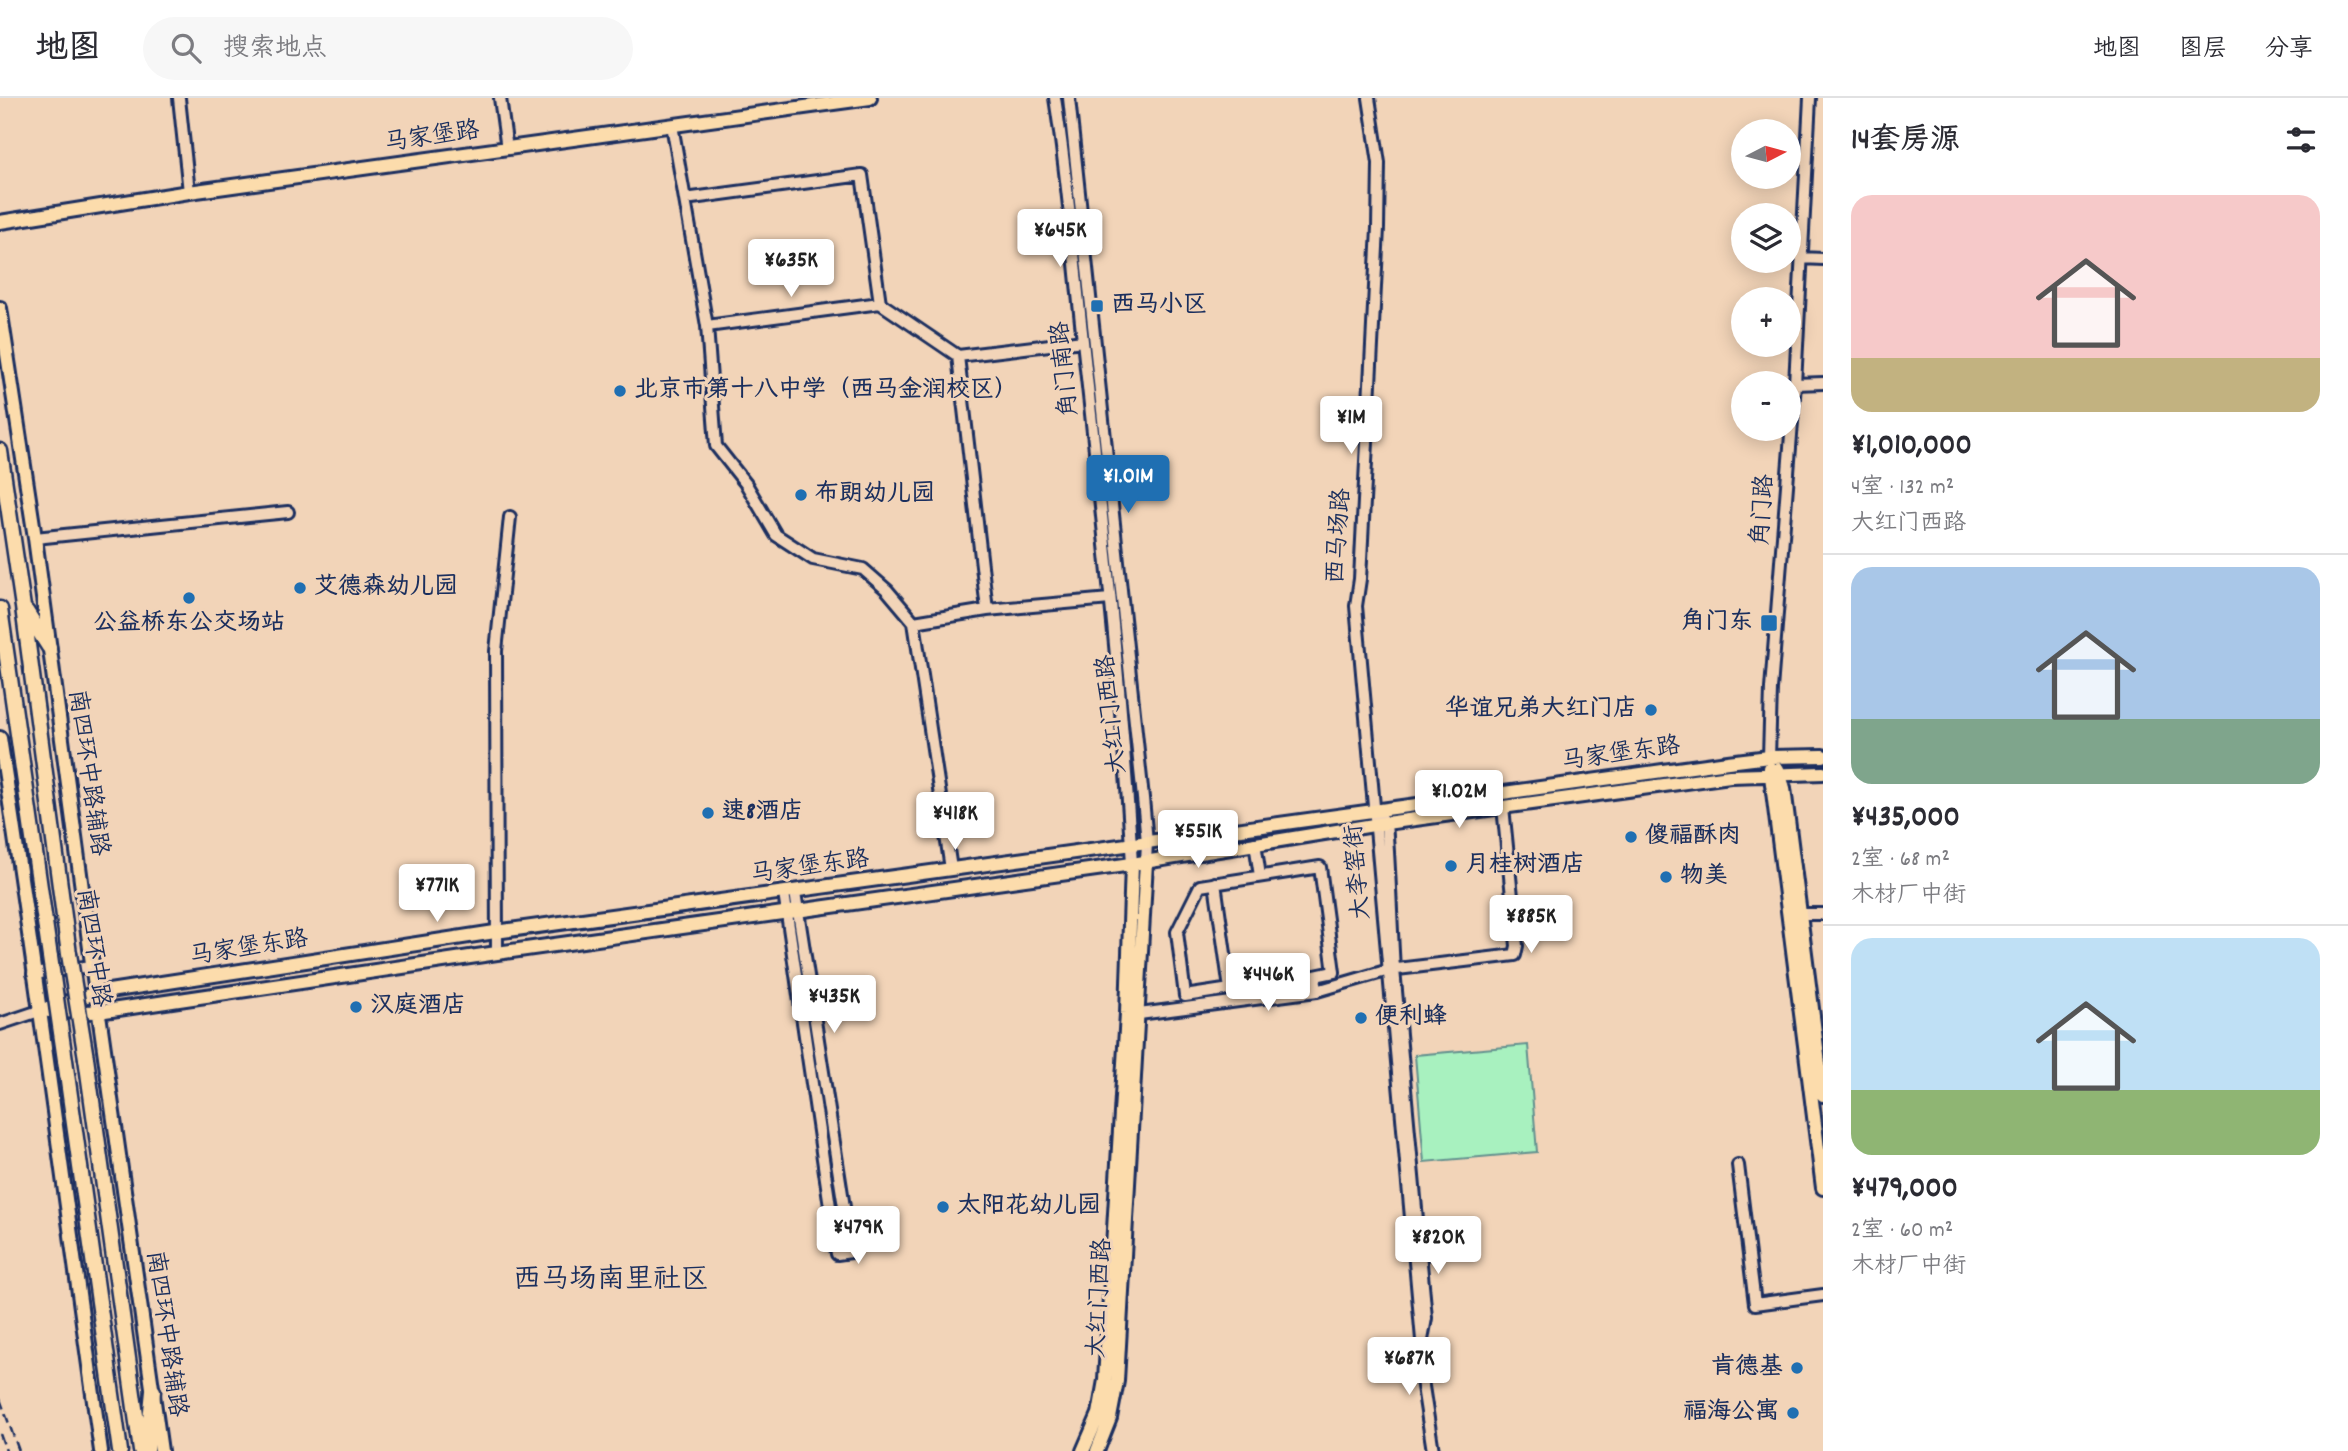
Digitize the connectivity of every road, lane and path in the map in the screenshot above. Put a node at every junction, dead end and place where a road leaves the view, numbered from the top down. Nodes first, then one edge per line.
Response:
1 (179, 98) edge
2 (500, 98) edge
3 (870, 98) edge
4 (1055, 98) edge
5 (1069, 98) edge
6 (1369, 98) edge
7 (1810, 98) edge
8 (672, 125) junction
9 (507, 149) junction
10 (189, 192) junction
11 (685, 200) junction
12 (0, 222) edge
13 (1801, 258) joint
14 (1823, 259) edge
15 (1800, 273) edge
16 (880, 303) junction
17 (0, 308) edge
18 (707, 326) junction
19 (1083, 341) junction
20 (958, 356) junction
21 (1796, 371) edge
22 (1820, 383) edge
23 (1801, 384) edge
24 (1791, 441) edge
25 (0, 452) edge
26 (288, 512) dead end
27 (510, 517) dead end
28 (35, 538) junction
29 (1110, 599) junction
30 (23, 607) junction
31 (0, 609) edge
32 (987, 610) junction
33 (914, 622) junction
34 (0, 635) edge
35 (49, 648) junction
36 (6, 652) junction
37 (0, 738) edge
38 (1823, 756) edge
39 (1769, 757) junction
40 (1776, 773) junction
41 (1823, 773) edge
42 (1503, 807) junction
43 (1374, 810) junction
44 (1381, 824) junction
45 (1147, 842) junction
46 (1255, 843) junction
47 (1131, 844) junction
48 (1139, 863) junction
49 (950, 869) junction
50 (1260, 876) junction
51 (1215, 883) junction
52 (790, 893) junction
53 (792, 911) junction
54 (1799, 914) junction
55 (1823, 914) edge
56 (495, 932) junction
57 (497, 953) junction
58 (92, 966) junction
59 (1392, 970) junction
60 (33, 974) junction
61 (1315, 976) junction
62 (1230, 989) junction
63 (1317, 991) junction
64 (96, 993) junction
65 (38, 1011) junction
66 (98, 1012) junction
67 (1139, 1014) junction
68 (0, 1024) edge
69 (1823, 1096) edge
70 (1738, 1165) dead end
71 (1823, 1188) edge
72 (1823, 1295) edge
73 (153, 1391) junction
74 (101, 1451) edge
75 (120, 1451) edge
76 (144, 1451) edge
77 (161, 1451) edge
78 (1083, 1451) edge
79 (1097, 1451) edge
80 (1433, 1451) edge

1 - 10 street
2 - 9 street
3 - 8 main road, 马家堡路
4 - 19 street, 角门南路
5 - 45 street, 大红门西路
6 - 43 street, 西马场路
7 - 13 street, 角门路
8 - 9 main road, 马家堡路
8 - 11 street
9 - 10 main road, 马家堡路
10 - 12 main road, 马家堡路
11 - 16 street
11 - 18 street
13 - 14 street
15 - 21 street, 角门路
16 - 18 street
16 - 20 street
17 - 28 main road, 南四环中路辅路
18 - 33 street
19 - 20 street
19 - 29 street, 角门南路
20 - 32 street
22 - 23 street
24 - 39 street, 角门路
25 - 30 highway, 南四环中路
26 - 28 street
27 - 56 street
28 - 35 main road, 南四环中路辅路
29 - 32 street
29 - 47 street, 角门南路
30 - 35 highway
30 - 76 highway, 南四环中路, bridge
31 - 36 highway, 南四环中路
32 - 33 street
33 - 49 street
34 - 36 highway
35 - 58 main road, 南四环中路辅路
36 - 75 highway, 南四环中路, bridge
37 - 60 main road
38 - 39 main road, 马家堡东路
39 - 40 main road
39 - 43 main road, 马家堡东路
40 - 41 main road, 马家堡东路
40 - 42 main road, 马家堡东路
40 - 54 main road
40 - 71 main road
42 - 44 main road, 马家堡东路
42 - 59 street
43 - 44 street, 大李窑街
43 - 45 main road, 马家堡东路
44 - 46 main road, 马家堡东路
44 - 59 street, 大李窑街
45 - 47 main road, 马家堡东路
45 - 48 street, 大红门西路
46 - 48 main road, 马家堡东路
46 - 50 street
47 - 48 street, 大红门西路
47 - 49 main road, 马家堡东路
48 - 53 main road, 马家堡东路
48 - 67 main road, 大红门西路
48 - 78 main road, 大红门西路
49 - 52 main road, 马家堡东路
50 - 51 street
50 - 61 street
51 - 62 street
51 - 62 street
52 - 53 street
52 - 56 main road, 马家堡东路
53 - 53 street
53 - 57 main road, 马家堡东路
54 - 55 street
54 - 69 main road
56 - 57 street
56 - 64 main road, 马家堡东路
57 - 66 main road, 马家堡东路
58 - 60 street
58 - 64 main road, 南四环中路辅路
59 - 63 street
59 - 80 street, 大李窑街
60 - 65 main road
61 - 62 street
61 - 63 street
63 - 67 street
64 - 65 main road, 马家堡东路
64 - 66 main road, 南四环中路辅路
65 - 66 main road, 马家堡东路
65 - 68 street
65 - 74 main road
66 - 73 main road, 南四环中路辅路
67 - 79 main road, 大红门西路
70 - 72 street
73 - 76 highway
73 - 77 main road, 南四环中路辅路

